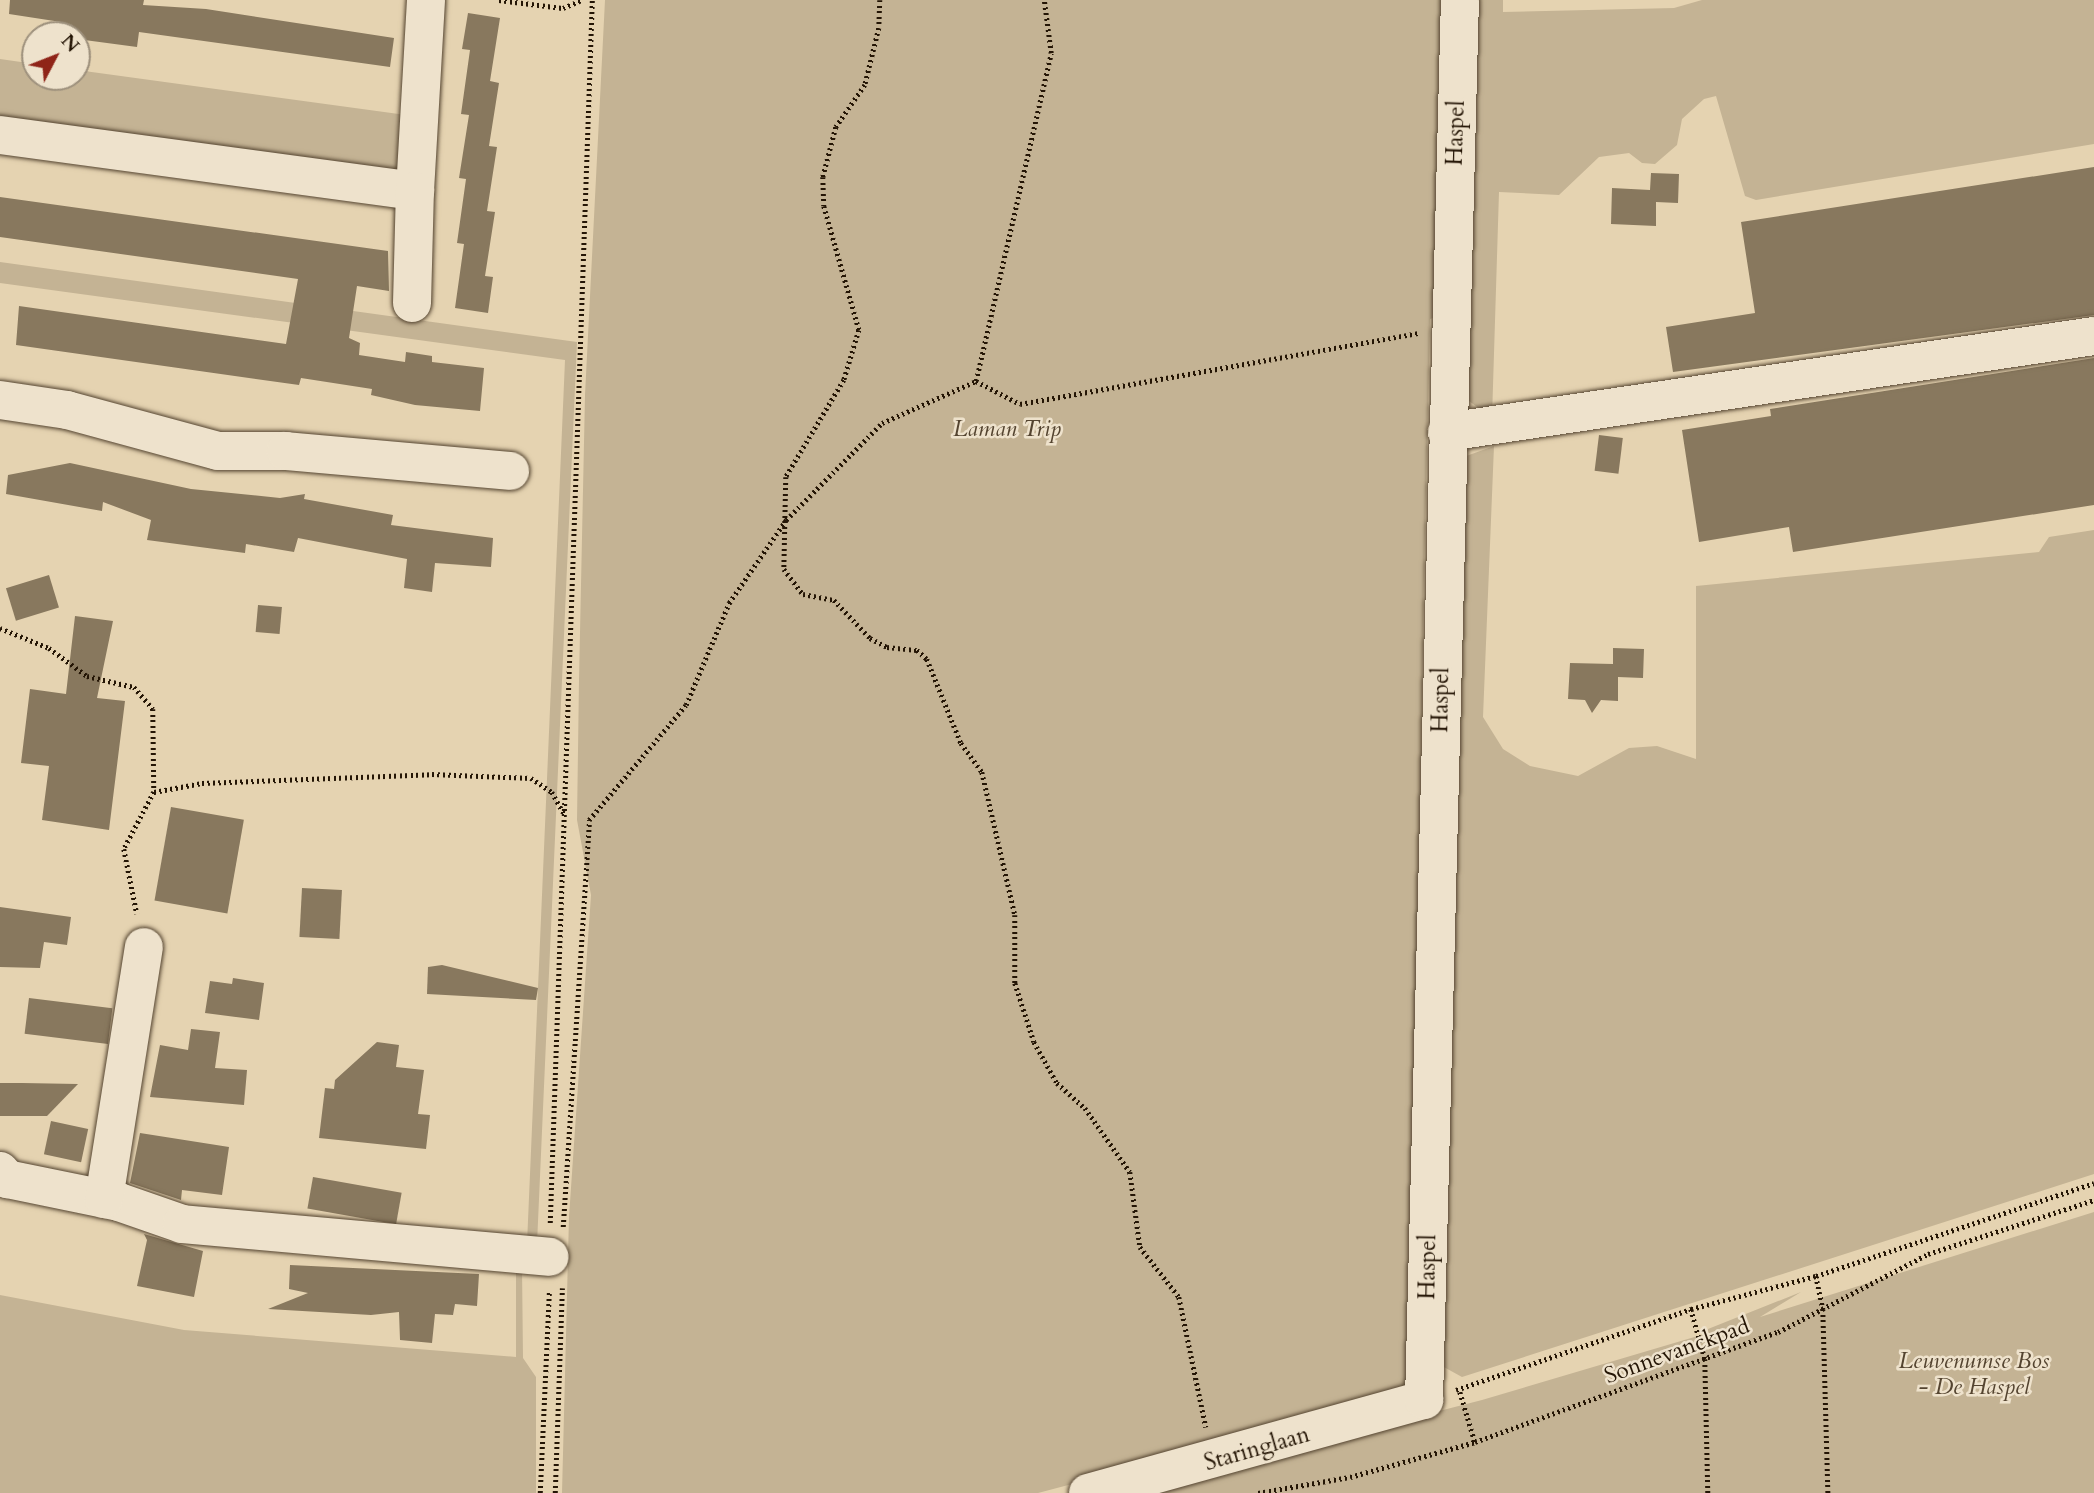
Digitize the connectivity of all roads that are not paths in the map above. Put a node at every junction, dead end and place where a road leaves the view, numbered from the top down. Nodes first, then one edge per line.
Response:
1 (426, 0) edge
2 (1460, 0) edge
3 (0, 135) edge
4 (415, 191) junction
5 (412, 303) dead end
6 (2094, 336) edge
7 (0, 400) edge
8 (1447, 432) junction
9 (510, 471) dead end
10 (144, 947) road end
11 (0, 1171) edge
12 (104, 1199) junction
13 (558, 1257) road end
14 (1442, 1394) joint
15 (1088, 1493) edge

1 - 4 street
2 - 8 street, Haspel
3 - 4 street
4 - 5 street
6 - 8 street
7 - 9 street
8 - 14 street, Haspel
10 - 12 street
11 - 12 street
12 - 13 street
14 - 15 street, Staringlaan

